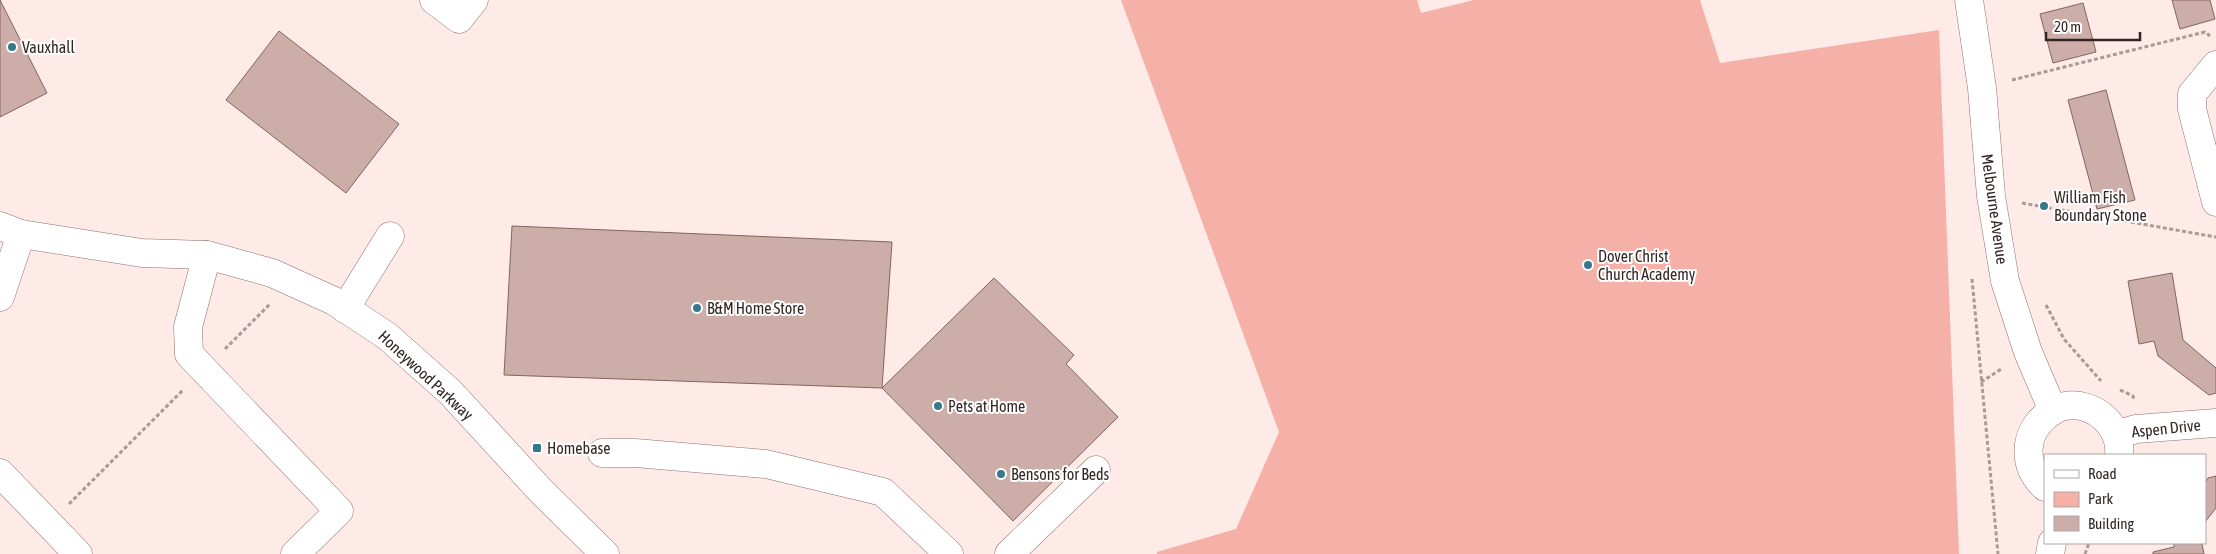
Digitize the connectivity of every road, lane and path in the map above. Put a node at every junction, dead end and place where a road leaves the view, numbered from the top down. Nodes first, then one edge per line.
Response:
1 (434, 0) edge
2 (474, 0) edge
3 (1969, 0) edge
4 (2216, 42) edge
5 (2216, 65) edge
6 (1982, 88) junction
7 (2019, 202) dead end
8 (2216, 202) edge
9 (11, 230) edge
10 (390, 236) dead end
11 (2216, 238) edge
12 (207, 255) junction
13 (292, 282) junction
14 (2042, 296) dead end
15 (0, 297) edge
16 (345, 309) junction
17 (204, 370) junction
18 (2105, 384) dead end
19 (2113, 387) dead end
20 (2133, 396) dead end
21 (2053, 411) junction
22 (2216, 423) edge
23 (2118, 445) edge
24 (602, 453) dead end
25 (1096, 470) dead end
26 (0, 473) edge
27 (2044, 485) edge
28 (49, 524) junction
29 (78, 554) edge
30 (296, 554) edge
31 (605, 554) edge
32 (949, 554) edge
33 (1009, 554) edge

1 - 2 street
3 - 6 street, Melbourne Avenue
4 - 6 path
5 - 8 street
6 - 21 street, Melbourne Avenue
7 - 11 path
9 - 12 street, Honeywood Parkway
9 - 15 street
10 - 16 street
12 - 13 street, Honeywood Parkway
12 - 17 street
13 - 16 street, Honeywood Parkway
13 - 17 path
14 - 18 path
16 - 31 street, Honeywood Parkway
17 - 28 path
17 - 30 street
19 - 20 path
21 - 23 street
21 - 27 street
22 - 23 street, Aspen Drive
24 - 32 street
25 - 33 street
26 - 28 street
28 - 29 street

